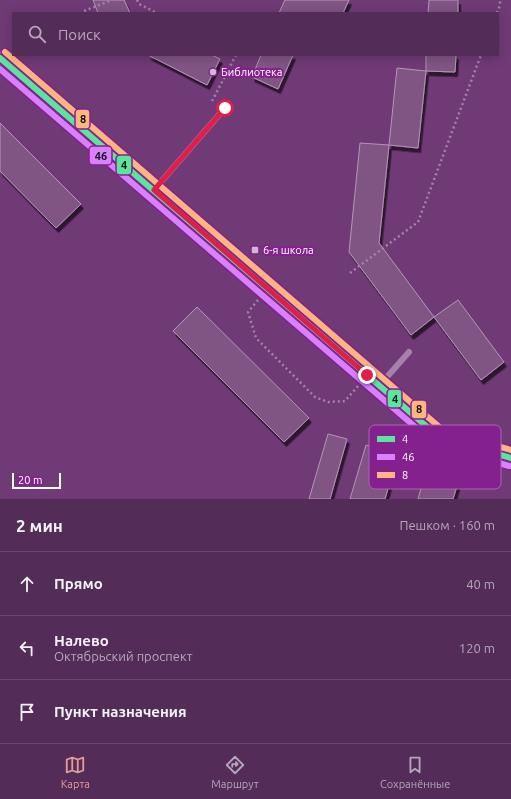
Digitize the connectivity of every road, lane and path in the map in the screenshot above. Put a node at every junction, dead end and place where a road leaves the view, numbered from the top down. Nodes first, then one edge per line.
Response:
1 (112, 0) edge
2 (137, 0) edge
3 (500, 0) edge
4 (84, 11) dead end
5 (155, 12) edge
6 (497, 12) edge
7 (235, 56) edge
8 (481, 56) edge
9 (0, 58) edge
10 (212, 101) dead end
11 (225, 108) dead end
12 (154, 190) junction
13 (350, 273) dead end
14 (268, 289) junction
15 (408, 352) dead end
16 (367, 375) junction
17 (379, 386) junction
18 (425, 425) edge
19 (501, 455) edge
20 (511, 458) edge

1 - 4 path
2 - 5 path
3 - 6 path
7 - 10 path
8 - 13 path
9 - 12 street
11 - 12 lane
12 - 14 street
14 - 16 street
14 - 16 path
15 - 17 lane
16 - 17 street
17 - 18 street
19 - 20 street

